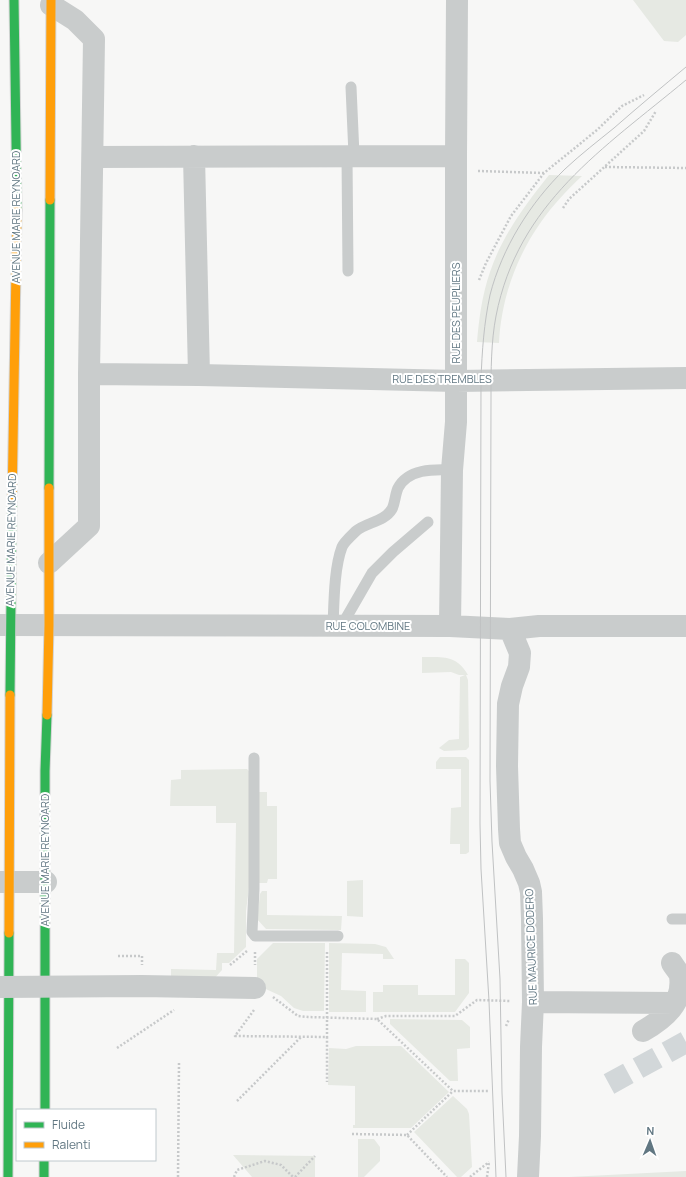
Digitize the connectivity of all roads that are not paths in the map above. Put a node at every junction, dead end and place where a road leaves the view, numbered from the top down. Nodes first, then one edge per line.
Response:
1 (14, 0) edge
2 (457, 0) edge
3 (51, 2) edge
4 (351, 87) dead end
5 (351, 155) junction
6 (194, 156) junction
7 (456, 156) junction
8 (93, 157) junction
9 (348, 271) dead end
10 (89, 374) junction
11 (199, 375) junction
12 (686, 378) edge
13 (456, 381) junction
14 (452, 470) junction
15 (428, 522) dead end
16 (49, 563) junction
17 (5, 625) edge
18 (49, 625) junction
19 (338, 626) junction
20 (450, 626) junction
21 (686, 626) edge
22 (510, 629) junction
23 (254, 758) dead end
24 (4, 882) edge
25 (46, 882) junction
26 (672, 919) dead end
27 (686, 919) edge
28 (332, 936) road end
29 (672, 962) dead end
30 (0, 987) edge
31 (255, 988) road end
32 (533, 1002) junction
33 (626, 1002) junction
34 (675, 1003) junction
35 (45, 1109) edge
36 (44, 1161) edge
37 (8, 1177) edge
38 (44, 1177) edge
39 (528, 1177) edge

1 - 17 main road, AVENUE MARIE REYNOARD
2 - 7 street, RUE DES PEUPLIERS
3 - 8 street, AVENUE MARIE REYNOARD
3 - 16 main road, AVENUE MARIE REYNOARD
4 - 5 lane
5 - 6 street
5 - 7 street
5 - 9 lane
6 - 8 street
6 - 11 street
7 - 13 street, RUE DES PEUPLIERS
8 - 10 street, AVENUE MARIE REYNOARD
10 - 11 street, RUE DES TREMBLES
10 - 16 street, AVENUE MARIE REYNOARD
11 - 13 street, RUE DES TREMBLES
12 - 13 street, RUE DES TREMBLES
13 - 14 street, RUE DES PEUPLIERS
14 - 19 lane
14 - 20 street, RUE DES PEUPLIERS
15 - 19 lane
16 - 18 main road, AVENUE MARIE REYNOARD
17 - 18 street, RUE COLOMBINE
17 - 24 main road, AVENUE MARIE REYNOARD
18 - 19 street, RUE COLOMBINE
18 - 25 main road, AVENUE MARIE REYNOARD
19 - 20 street, RUE COLOMBINE
20 - 22 street, RUE COLOMBINE
21 - 22 street, RUE COLOMBINE
22 - 32 street, RUE MAURICE DODERO
23 - 28 lane
24 - 25 street
24 - 37 main road, AVENUE MARIE REYNOARD
25 - 35 main road, AVENUE MARIE REYNOARD
26 - 27 lane
29 - 34 street
30 - 31 street, bridge
32 - 33 street
32 - 39 street, RUE MAURICE DODERO
33 - 34 street
33 - 34 street
36 - 38 main road

